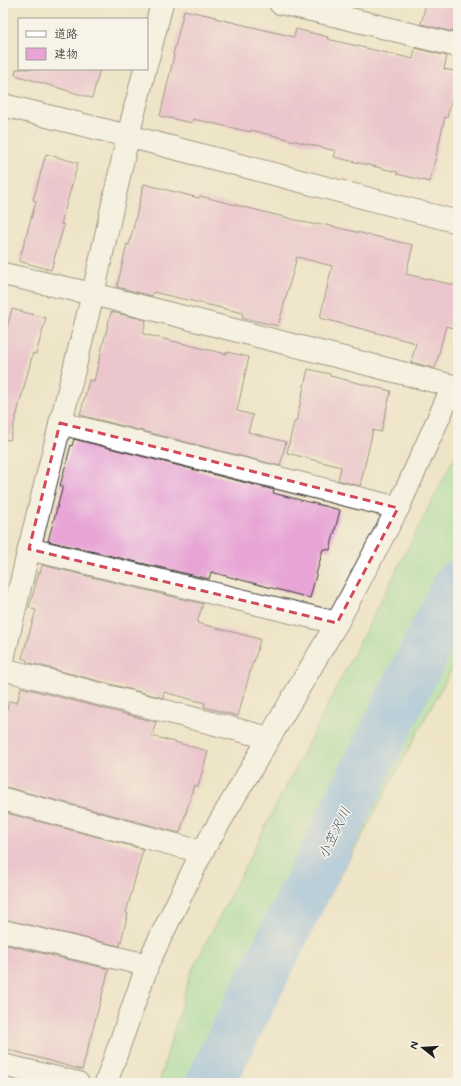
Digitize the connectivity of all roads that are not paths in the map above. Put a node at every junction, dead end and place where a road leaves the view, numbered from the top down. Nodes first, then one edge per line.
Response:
1 (162, 3) edge
2 (280, 3) edge
3 (339, 9) edge
4 (458, 46) edge
5 (148, 58) edge
6 (145, 70) edge
7 (3, 105) edge
8 (128, 136) junction
9 (458, 222) edge
10 (3, 274) edge
11 (93, 294) junction
12 (455, 386) edge
13 (60, 424) junction
14 (398, 508) junction
15 (29, 549) junction
16 (337, 623) junction
17 (3, 659) edge
18 (3, 669) edge
19 (269, 738) junction
20 (3, 799) edge
21 (202, 852) junction
22 (3, 931) edge
23 (147, 965) junction
24 (3, 1064) edge
25 (72, 1082) edge
26 (106, 1083) edge

1 - 5 street
2 - 3 street
3 - 4 street
6 - 8 street
7 - 8 street
8 - 9 street
8 - 11 street
10 - 11 street
11 - 12 street
11 - 13 street
12 - 14 street
13 - 14 street
13 - 15 street
14 - 16 street
15 - 16 street
15 - 17 street
16 - 19 street
18 - 19 street
19 - 21 street
20 - 21 street
21 - 23 street
22 - 23 street
23 - 26 street
24 - 25 street

